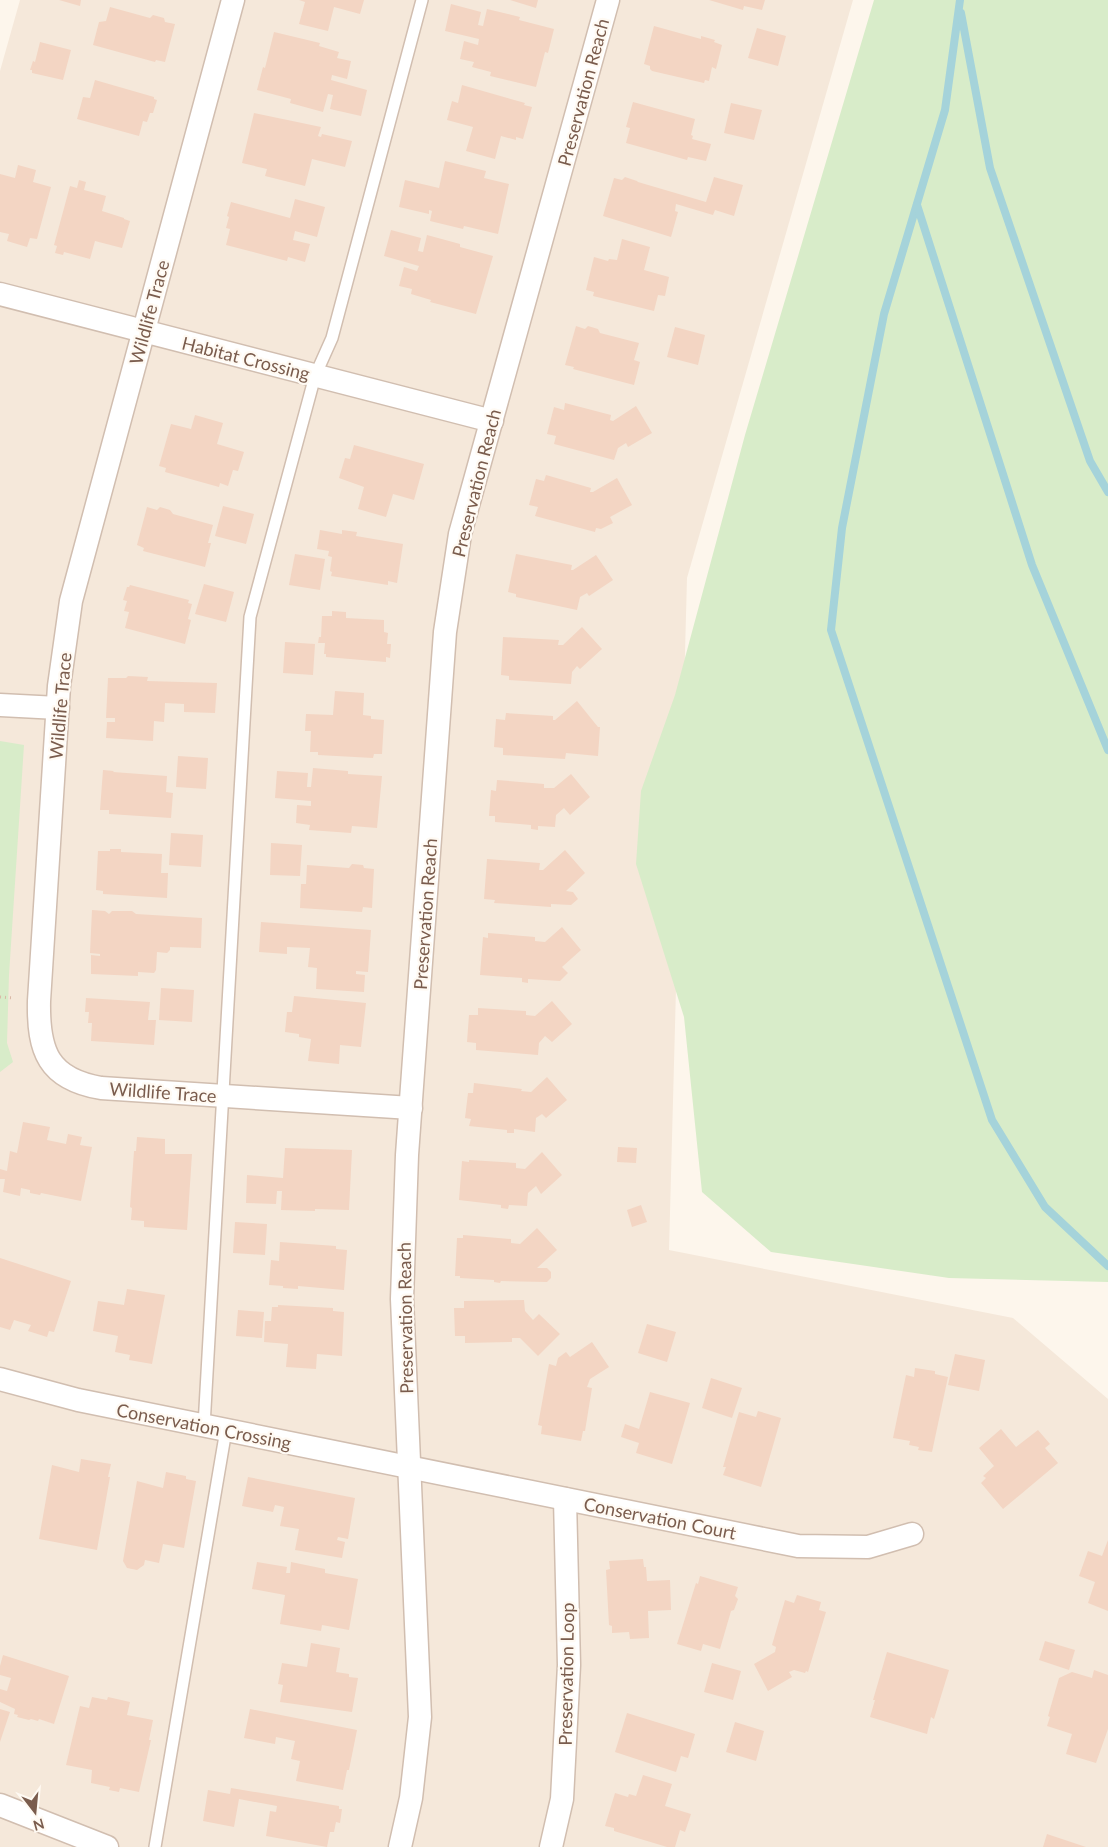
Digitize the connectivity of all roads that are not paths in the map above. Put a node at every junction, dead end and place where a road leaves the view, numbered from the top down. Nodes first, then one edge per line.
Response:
1 (233, 0) edge
2 (422, 0) edge
3 (608, 0) edge
4 (0, 294) edge
5 (144, 332) junction
6 (314, 376) junction
7 (492, 421) junction
8 (0, 705) edge
9 (58, 708) junction
10 (224, 1096) junction
11 (411, 1108) junction
12 (0, 1379) edge
13 (204, 1426) junction
14 (226, 1430) junction
15 (409, 1467) junction
16 (565, 1499) junction
17 (912, 1534) dead end
18 (0, 1805) edge
19 (107, 1847) edge
20 (155, 1847) edge
21 (400, 1847) edge
22 (551, 1847) edge

1 - 5 street, Wildlife Trace
2 - 6 lane
3 - 7 street, Preservation Reach
4 - 5 street, Habitat Crossing
5 - 6 street, Habitat Crossing
5 - 9 street, Wildlife Trace
6 - 7 street, Habitat Crossing
6 - 10 lane
7 - 11 street, Preservation Reach
8 - 9 street
9 - 10 street, Wildlife Trace
10 - 11 street, Wildlife Trace
10 - 13 lane
11 - 15 street, Preservation Reach
12 - 13 street, Conservation Crossing
13 - 14 street, Conservation Crossing
14 - 15 street, Conservation Crossing
14 - 20 lane
15 - 16 street, Conservation Court
15 - 21 street, Preservation Reach
16 - 17 street, Conservation Court
16 - 22 street, Preservation Loop
18 - 19 street

